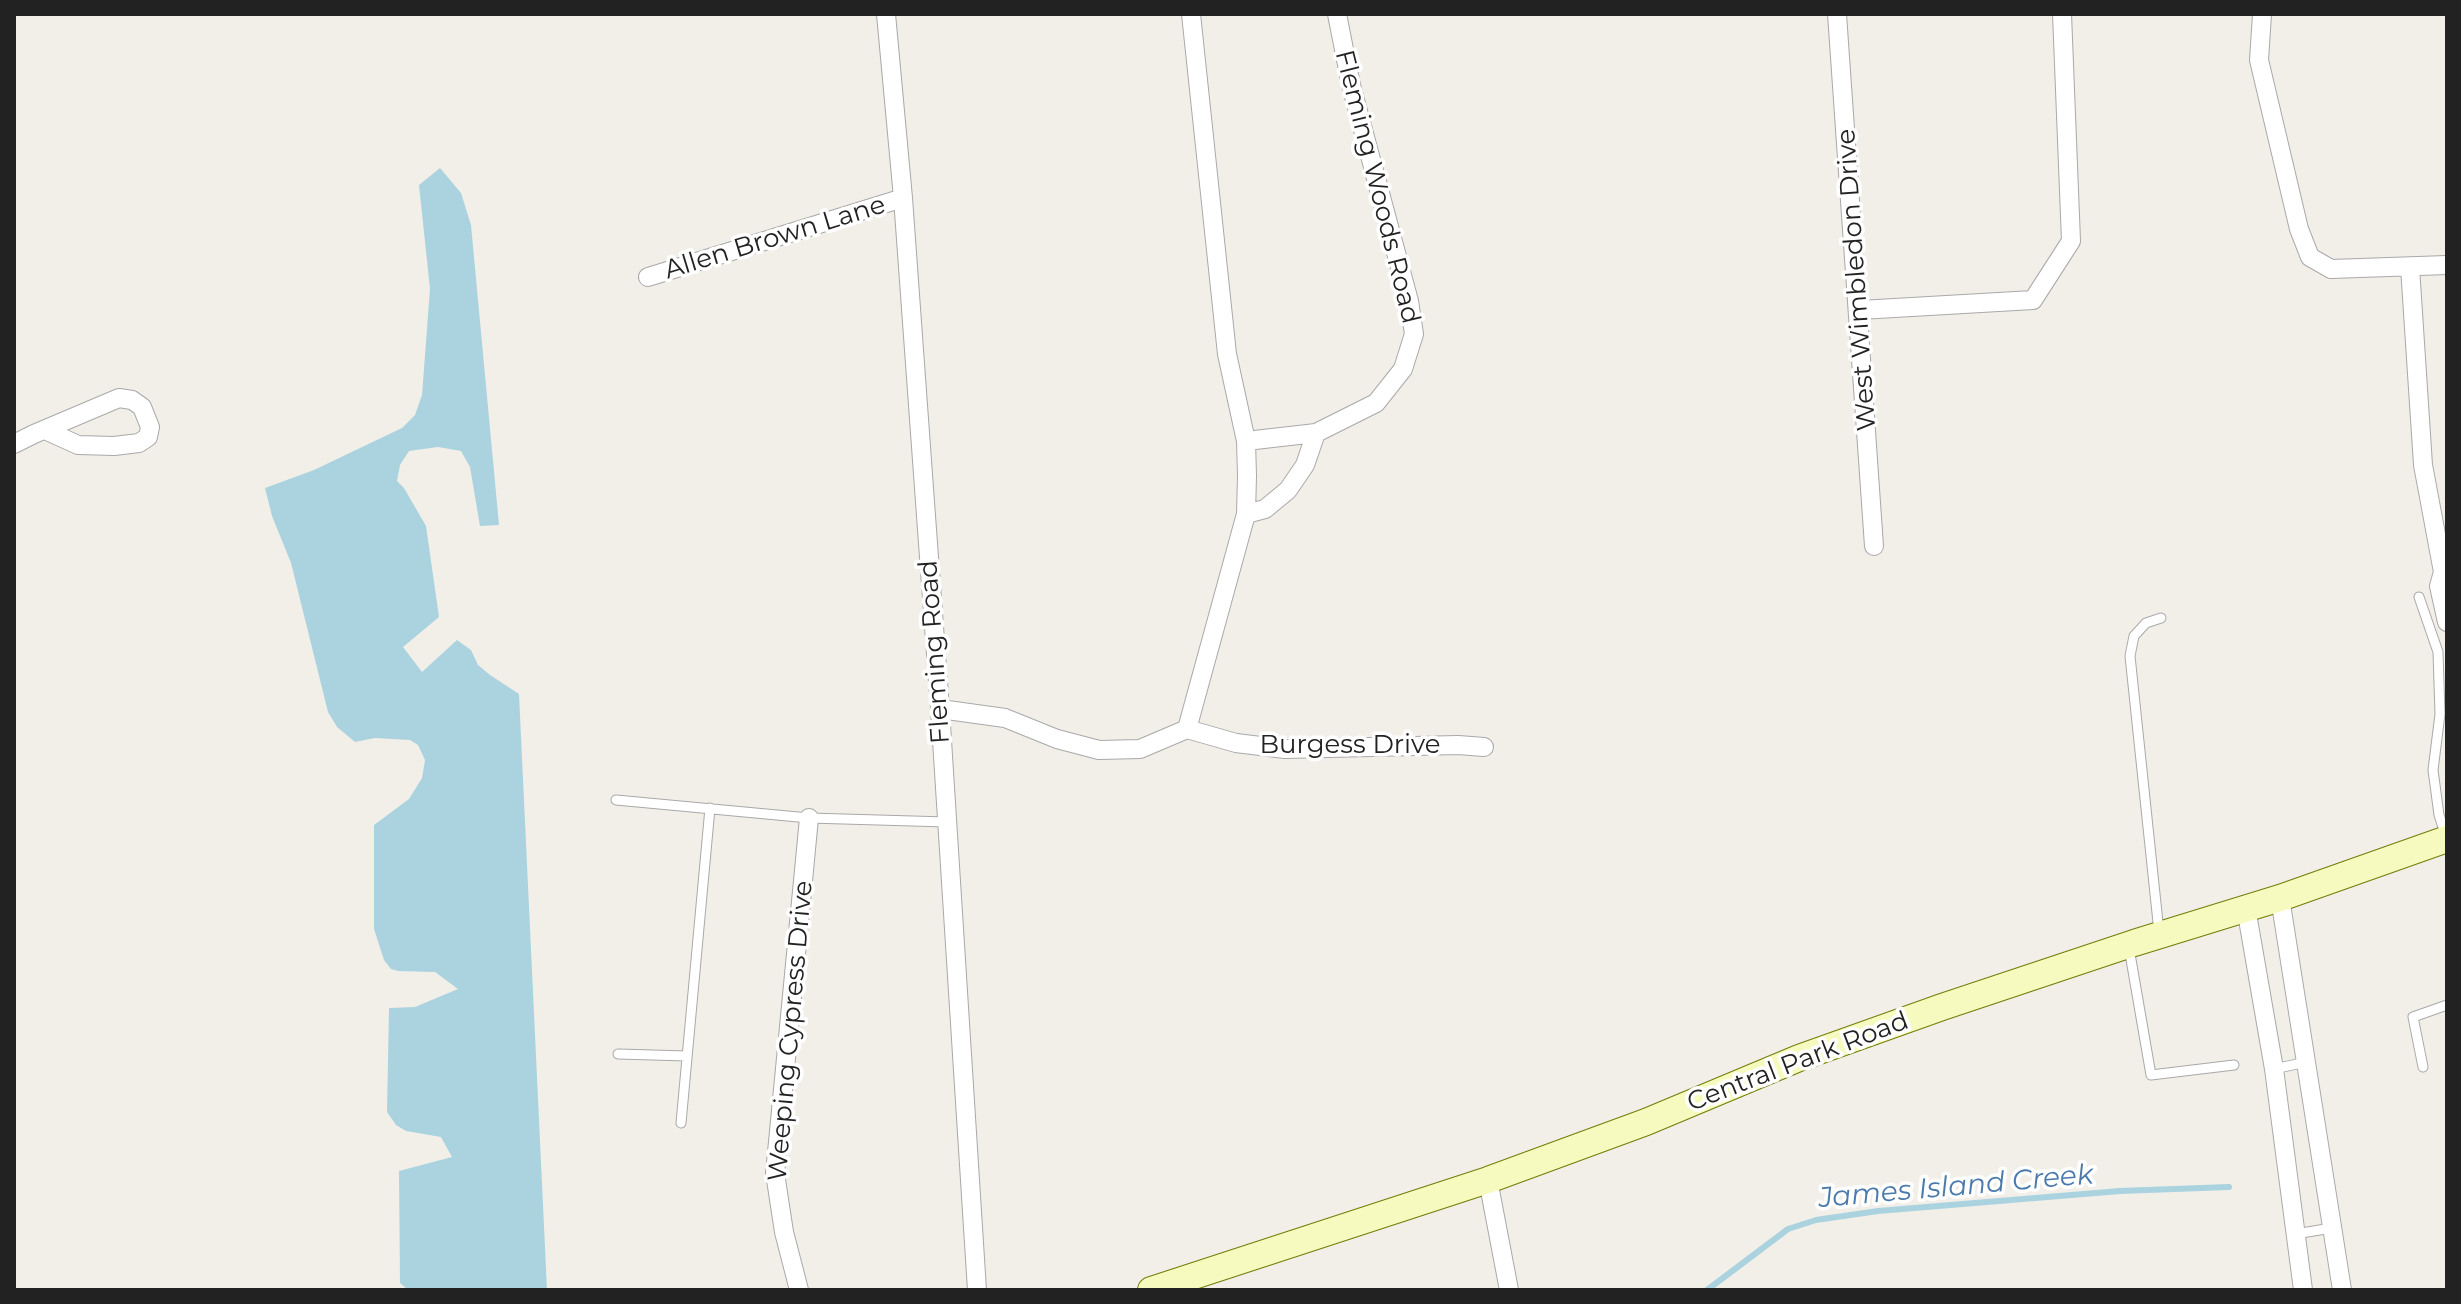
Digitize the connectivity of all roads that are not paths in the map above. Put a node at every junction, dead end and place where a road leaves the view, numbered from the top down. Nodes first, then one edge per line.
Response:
1 (886, 14) edge
2 (1191, 14) edge
3 (1337, 14) edge
4 (1837, 14) edge
5 (2062, 14) edge
6 (2262, 14) edge
7 (903, 198) junction
8 (2447, 265) edge
9 (2410, 267) junction
10 (648, 277) dead end
11 (1860, 310) junction
12 (45, 430) junction
13 (1316, 433) junction
14 (1246, 441) junction
15 (14, 444) edge
16 (1246, 514) junction
17 (1874, 546) dead end
18 (2445, 574) edge
19 (2419, 597) dead end
20 (2161, 618) dead end
21 (2447, 622) edge
22 (940, 709) junction
23 (1187, 729) junction
24 (1484, 747) dead end
25 (616, 800) dead end
26 (710, 808) junction
27 (809, 818) junction
28 (947, 822) junction
29 (2447, 838) edge
30 (2280, 898) junction
31 (2246, 908) junction
32 (2159, 935) junction
33 (2128, 945) junction
34 (2447, 1005) edge
35 (618, 1054) dead end
36 (687, 1056) junction
37 (2306, 1062) junction
38 (2234, 1065) dead end
39 (2423, 1067) dead end
40 (2274, 1069) junction
41 (681, 1123) dead end
42 (1488, 1180) junction
43 (2332, 1228) junction
44 (2295, 1234) junction
45 (799, 1290) edge
46 (977, 1290) edge
47 (1151, 1290) edge
48 (1509, 1290) edge
49 (2303, 1290) edge
50 (2342, 1290) edge

1 - 7 street, Fleming Road
2 - 14 street
3 - 13 street, Fleming Woods Road
4 - 11 street, West Wimbledon Drive
5 - 11 street
6 - 9 street
7 - 10 street, Allen Brown Lane
7 - 22 street, Fleming Road
8 - 9 street
9 - 18 street
11 - 17 street, West Wimbledon Drive
12 - 12 street
12 - 15 street
13 - 14 street, Fleming Woods Road
13 - 16 street
14 - 16 street
16 - 23 street
18 - 21 street
19 - 29 lane
20 - 32 lane
22 - 23 street
22 - 28 street, Fleming Road
23 - 24 street, Burgess Drive
25 - 26 lane
26 - 27 lane
26 - 36 lane
27 - 28 lane
27 - 45 street, Weeping Cypress Drive
28 - 46 street, Fleming Road
29 - 30 street, Central Park Road
30 - 31 street, Central Park Road
30 - 37 street
31 - 32 street, Central Park Road
31 - 40 street
32 - 33 street, Central Park Road
33 - 38 lane
33 - 42 street, Central Park Road
34 - 39 lane
35 - 36 lane
36 - 41 lane
37 - 40 lane
37 - 43 street
40 - 44 street
42 - 47 street, Central Park Road
42 - 48 street
43 - 44 lane
43 - 50 street
44 - 49 street

